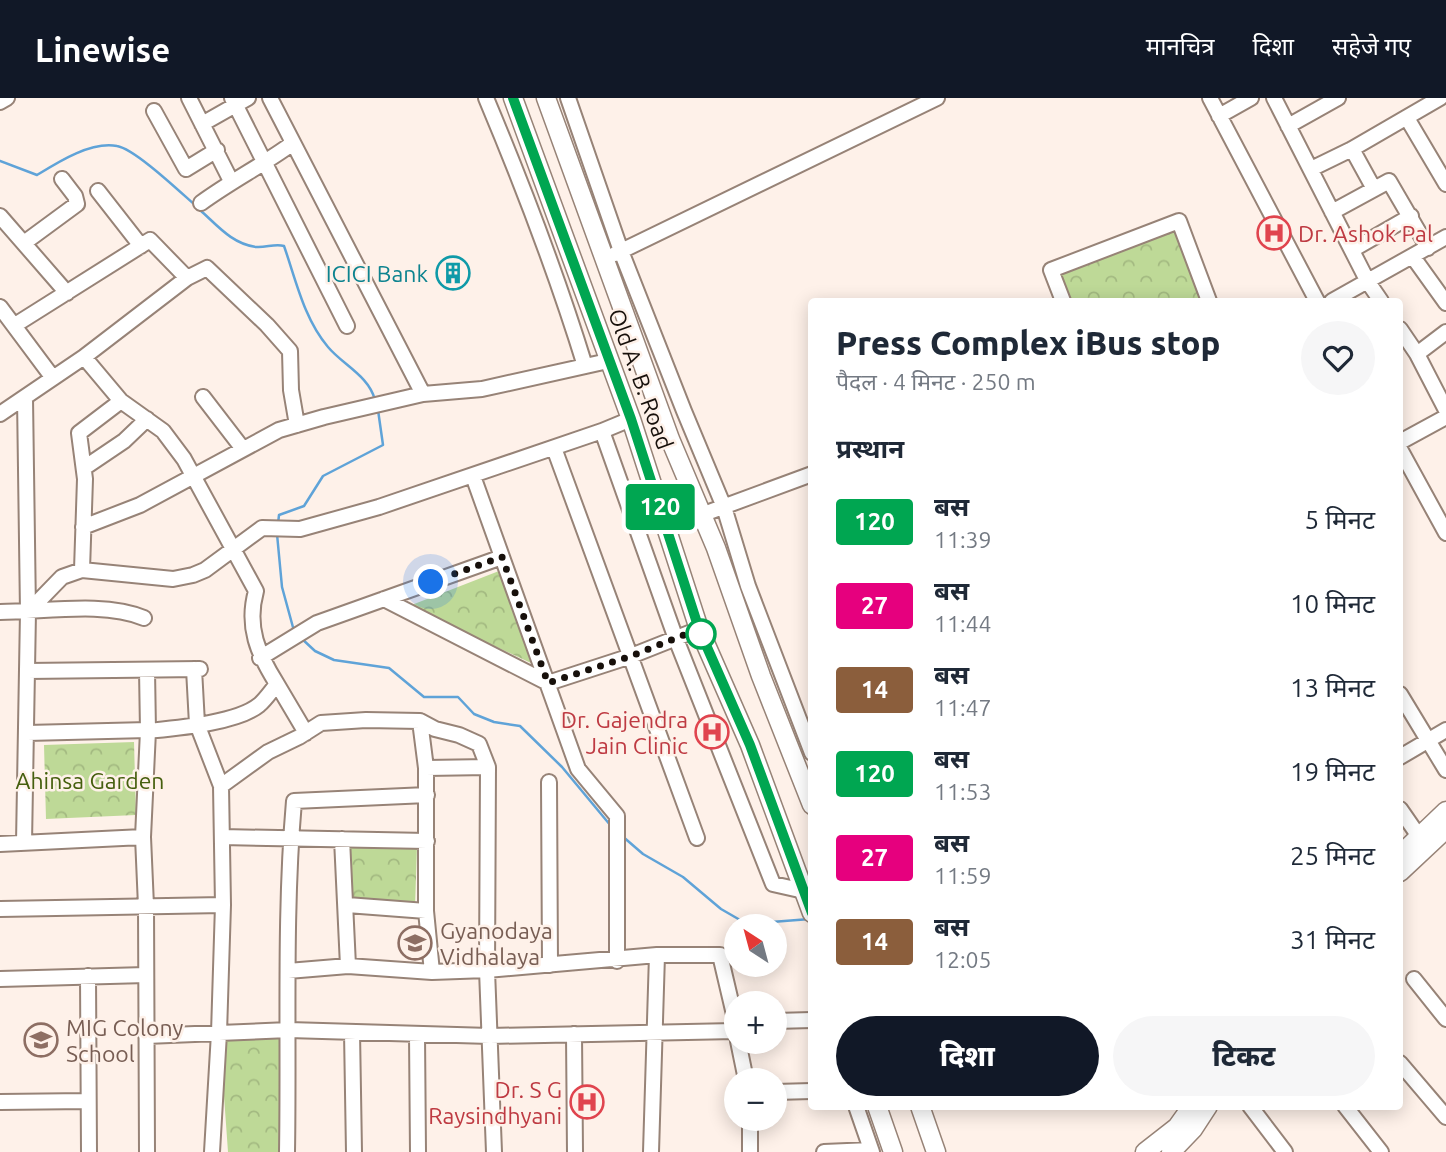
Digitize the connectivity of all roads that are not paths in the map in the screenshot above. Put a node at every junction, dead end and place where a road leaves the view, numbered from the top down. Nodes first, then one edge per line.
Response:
1 (7, 98) edge
2 (189, 98) edge
3 (270, 98) edge
4 (486, 98) edge
5 (513, 98) edge
6 (545, 98) edge
7 (568, 98) edge
8 (937, 98) edge
9 (1210, 98) edge
10 (1251, 98) edge
11 (1274, 98) edge
12 (1338, 98) edge
13 (1440, 98) edge
14 (239, 101) edge
15 (0, 102) edge
16 (154, 111) dead end
17 (1219, 116) junction
18 (1406, 118) junction
19 (202, 124) junction
20 (1288, 125) junction
21 (293, 144) junction
22 (1352, 149) junction
23 (216, 150) junction
24 (265, 163) junction
25 (1311, 169) junction
26 (62, 179) dead end
27 (231, 181) junction
28 (1446, 184) edge
29 (1374, 189) junction
30 (98, 191) dead end
31 (201, 203) dead end
32 (1332, 212) junction
33 (0, 216) edge
34 (1410, 216) junction
35 (1446, 237) edge
36 (24, 243) junction
37 (141, 246) junction
38 (1429, 248) junction
39 (1352, 250) junction
40 (621, 251) junction
41 (1413, 257) junction
42 (604, 258) junction
43 (187, 278) junction
44 (1368, 282) junction
45 (67, 293) junction
46 (1062, 298) edge
47 (1208, 298) edge
48 (1315, 298) edge
49 (1338, 298) edge
50 (1379, 298) edge
51 (1446, 303) edge
52 (0, 306) edge
53 (15, 325) junction
54 (347, 326) dead end
55 (1446, 332) edge
56 (1403, 333) edge
57 (1417, 354) junction
58 (84, 357) junction
59 (608, 361) junction
60 (585, 366) junction
61 (53, 378) junction
62 (423, 394) junction
63 (203, 397) dead end
64 (25, 398) junction
65 (121, 401) junction
66 (1446, 410) edge
67 (0, 414) edge
68 (1446, 417) edge
69 (147, 419) junction
70 (631, 419) junction
71 (298, 425) junction
72 (602, 431) junction
73 (1403, 440) edge
74 (554, 448) junction
75 (243, 449) junction
76 (1403, 454) edge
77 (83, 468) junction
78 (473, 476) junction
79 (808, 476) edge
80 (194, 477) junction
81 (724, 507) junction
82 (701, 514) junction
83 (83, 527) junction
84 (1446, 533) edge
85 (234, 549) junction
86 (502, 557) junction
87 (82, 570) junction
88 (384, 599) junction
89 (0, 612) edge
90 (28, 612) junction
91 (144, 618) dead end
92 (699, 629) junction
93 (676, 639) junction
94 (631, 656) junction
95 (260, 658) junction
96 (148, 670) junction
97 (27, 671) junction
98 (548, 683) junction
99 (277, 684) junction
100 (1403, 699) edge
101 (420, 721) junction
102 (197, 724) junction
103 (148, 730) junction
104 (1446, 730) edge
105 (27, 733) junction
106 (306, 733) junction
107 (1427, 741) junction
108 (808, 742) edge
109 (1403, 755) edge
110 (488, 766) junction
111 (426, 768) junction
112 (1446, 771) edge
113 (549, 782) dead end
114 (221, 786) junction
115 (427, 795) junction
116 (808, 796) edge
117 (1446, 811) edge
118 (1403, 812) edge
119 (1446, 830) edge
120 (143, 837) junction
121 (222, 837) junction
122 (697, 838) dead end
123 (291, 839) junction
124 (342, 839) junction
125 (427, 841) junction
126 (1423, 842) junction
127 (24, 843) junction
128 (0, 844) edge
129 (1403, 853) edge
130 (1403, 868) edge
131 (804, 891) junction
132 (808, 902) edge
133 (223, 905) junction
134 (347, 905) junction
135 (146, 906) junction
136 (0, 909) edge
137 (426, 911) junction
138 (657, 955) junction
139 (617, 961) junction
140 (550, 965) junction
141 (348, 966) junction
142 (487, 970) junction
143 (288, 971) junction
144 (432, 972) junction
145 (146, 975) junction
146 (88, 976) junction
147 (1413, 978) dead end
148 (0, 979) edge
149 (728, 991) edge
150 (1446, 1019) edge
151 (808, 1020) edge
152 (787, 1021) edge
153 (289, 1031) junction
154 (724, 1031) edge
155 (352, 1032) junction
156 (656, 1032) junction
157 (219, 1033) junction
158 (574, 1034) junction
159 (146, 1035) junction
160 (417, 1035) junction
161 (491, 1036) junction
162 (1403, 1067) edge
163 (808, 1091) edge
164 (787, 1092) edge
165 (88, 1101) junction
166 (0, 1102) edge
167 (857, 1110) edge
168 (878, 1110) edge
169 (921, 1110) edge
170 (930, 1110) edge
171 (1190, 1110) edge
172 (1205, 1110) edge
173 (1253, 1110) edge
174 (1348, 1110) edge
175 (1446, 1117) edge
176 (750, 1131) edge
177 (1173, 1147) edge
178 (871, 1151) edge
179 (89, 1152) edge
180 (147, 1152) edge
181 (212, 1152) edge
182 (287, 1152) edge
183 (354, 1152) edge
184 (418, 1152) edge
185 (494, 1152) edge
186 (575, 1152) edge
187 (651, 1152) edge
188 (750, 1152) edge
189 (824, 1152) edge
190 (892, 1152) edge
191 (936, 1152) edge
192 (945, 1152) edge
193 (1145, 1152) edge
194 (1285, 1152) edge
195 (1381, 1152) edge

1 - 15 street
2 - 19 street
3 - 21 street
4 - 60 street
5 - 59 main road, Old A. B. Road
6 - 42 main road, Old A. B. Road
7 - 40 street
8 - 40 street
9 - 17 street
10 - 17 street
11 - 20 street
12 - 20 street
13 - 18 street
14 - 19 street
14 - 24 street
16 - 23 street
17 - 48 street
18 - 22 street
18 - 28 street
19 - 23 street
20 - 25 street
21 - 24 street
21 - 62 street
22 - 25 street
22 - 29 street
23 - 27 street
24 - 27 street
24 - 54 street
25 - 32 street
26 - 36 street
27 - 31 street
29 - 32 street
29 - 34 street
30 - 37 street
32 - 39 street
33 - 36 street
34 - 38 street
34 - 39 street
35 - 38 street
36 - 45 street
37 - 43 street
37 - 45 street
38 - 41 street
39 - 44 street
40 - 42 street
40 - 81 street
41 - 44 street
41 - 51 street
42 - 82 main road, Old A. B. Road
43 - 58 street
43 - 71 street
44 - 49 street
44 - 50 street
45 - 53 street
46 - 47 street
52 - 53 street
53 - 61 street
55 - 57 street
56 - 57 street
57 - 66 street
58 - 61 street
58 - 65 street
59 - 60 street
59 - 70 main road, Old A. B. Road
60 - 62 street
61 - 64 street
62 - 71 street
63 - 75 street
64 - 67 street
64 - 90 street
65 - 69 street
65 - 77 street
68 - 73 street
69 - 77 street
69 - 80 street
70 - 72 street
70 - 92 main road, Old A. B. Road
71 - 75 street
72 - 74 street
72 - 93 street
74 - 78 street
74 - 94 street
75 - 80 street
76 - 84 street
77 - 83 street
78 - 85 street
78 - 86 street
79 - 81 street
80 - 83 street
80 - 85 street
81 - 82 street
81 - 108 street
82 - 116 main road, Old A. B. Road
83 - 87 street
85 - 87 street
85 - 95 street
86 - 88 street
86 - 98 street
87 - 90 street
88 - 95 street
88 - 98 street
89 - 90 street
90 - 91 street
90 - 97 street
92 - 93 street
92 - 131 main road, Old A. B. Road
93 - 94 street
93 - 131 street
94 - 98 street
94 - 122 street
95 - 99 street
96 - 97 street
96 - 102 street
96 - 103 street
97 - 105 street
98 - 139 street
99 - 102 street
99 - 106 street
100 - 107 street
101 - 106 street
101 - 110 street
101 - 111 street
102 - 103 street
102 - 114 street
103 - 105 street
103 - 120 street
104 - 107 street
105 - 127 street
106 - 114 street
107 - 109 street
107 - 112 street
110 - 111 street
110 - 142 street
111 - 115 street
113 - 140 street
114 - 121 street
115 - 123 street
115 - 125 street
117 - 126 main road
118 - 126 street
119 - 126 main road
120 - 127 street
120 - 135 street
121 - 123 street
121 - 133 street
123 - 124 street
123 - 143 street
124 - 125 street
124 - 134 street
125 - 137 street
126 - 129 main road
126 - 130 main road
127 - 128 street
131 - 132 main road, Old A. B. Road
133 - 135 street
133 - 157 street
134 - 137 street
134 - 141 street
135 - 136 street
135 - 145 street
137 - 144 street
138 - 139 street
138 - 149 street
138 - 156 street
139 - 140 street
140 - 142 street
141 - 143 street
141 - 144 street
142 - 144 street
142 - 161 street
143 - 153 street
145 - 146 street
145 - 159 street
146 - 148 street
146 - 165 street
147 - 150 street
151 - 152 street
153 - 155 street
153 - 157 street
153 - 182 street
154 - 156 street
155 - 160 street
155 - 183 street
156 - 158 street
156 - 187 street
157 - 159 street
157 - 181 street
158 - 161 street
158 - 186 street
159 - 180 street
160 - 161 street
160 - 184 street
161 - 185 street
162 - 175 street
163 - 164 street
165 - 166 street
165 - 179 street
167 - 178 street
168 - 190 main road
169 - 191 main road
170 - 192 street
171 - 177 main road
172 - 177 main road
173 - 194 street
174 - 195 street
176 - 188 street
177 - 193 main road
178 - 189 street

